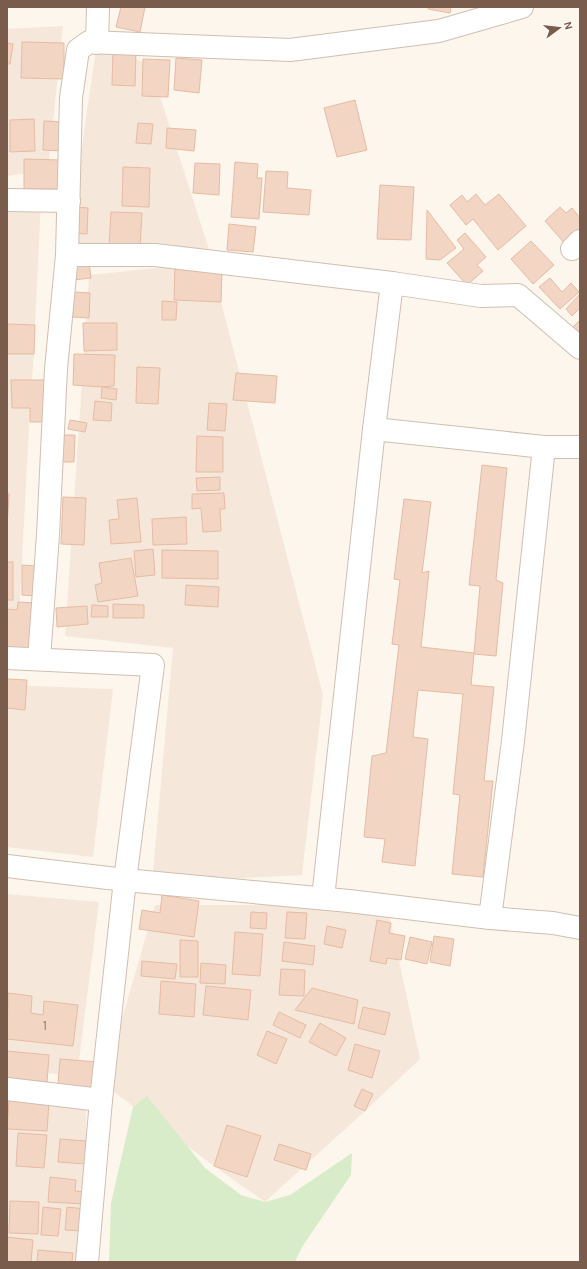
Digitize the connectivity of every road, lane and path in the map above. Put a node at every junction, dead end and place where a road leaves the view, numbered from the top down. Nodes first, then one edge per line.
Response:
1 (98, 7) edge
2 (522, 7) edge
3 (97, 42) junction
4 (7, 200) edge
5 (69, 201) junction
6 (67, 255) junction
7 (392, 283) junction
8 (580, 348) edge
9 (374, 429) junction
10 (544, 447) junction
11 (580, 447) edge
12 (7, 658) edge
13 (40, 659) junction
14 (7, 866) edge
15 (125, 880) junction
16 (323, 898) junction
17 (490, 918) junction
18 (580, 928) edge
19 (7, 1089) edge
20 (101, 1100) junction
21 (87, 1262) edge

1 - 3 street
2 - 3 street
3 - 5 street
4 - 5 street
5 - 6 street
6 - 7 street
6 - 13 street
7 - 8 street
7 - 9 street
9 - 10 street
9 - 16 street
10 - 11 street
10 - 17 street
12 - 13 street
13 - 15 street
14 - 15 street
15 - 16 street
15 - 20 street
16 - 17 street
17 - 18 street
19 - 20 street
20 - 21 street

